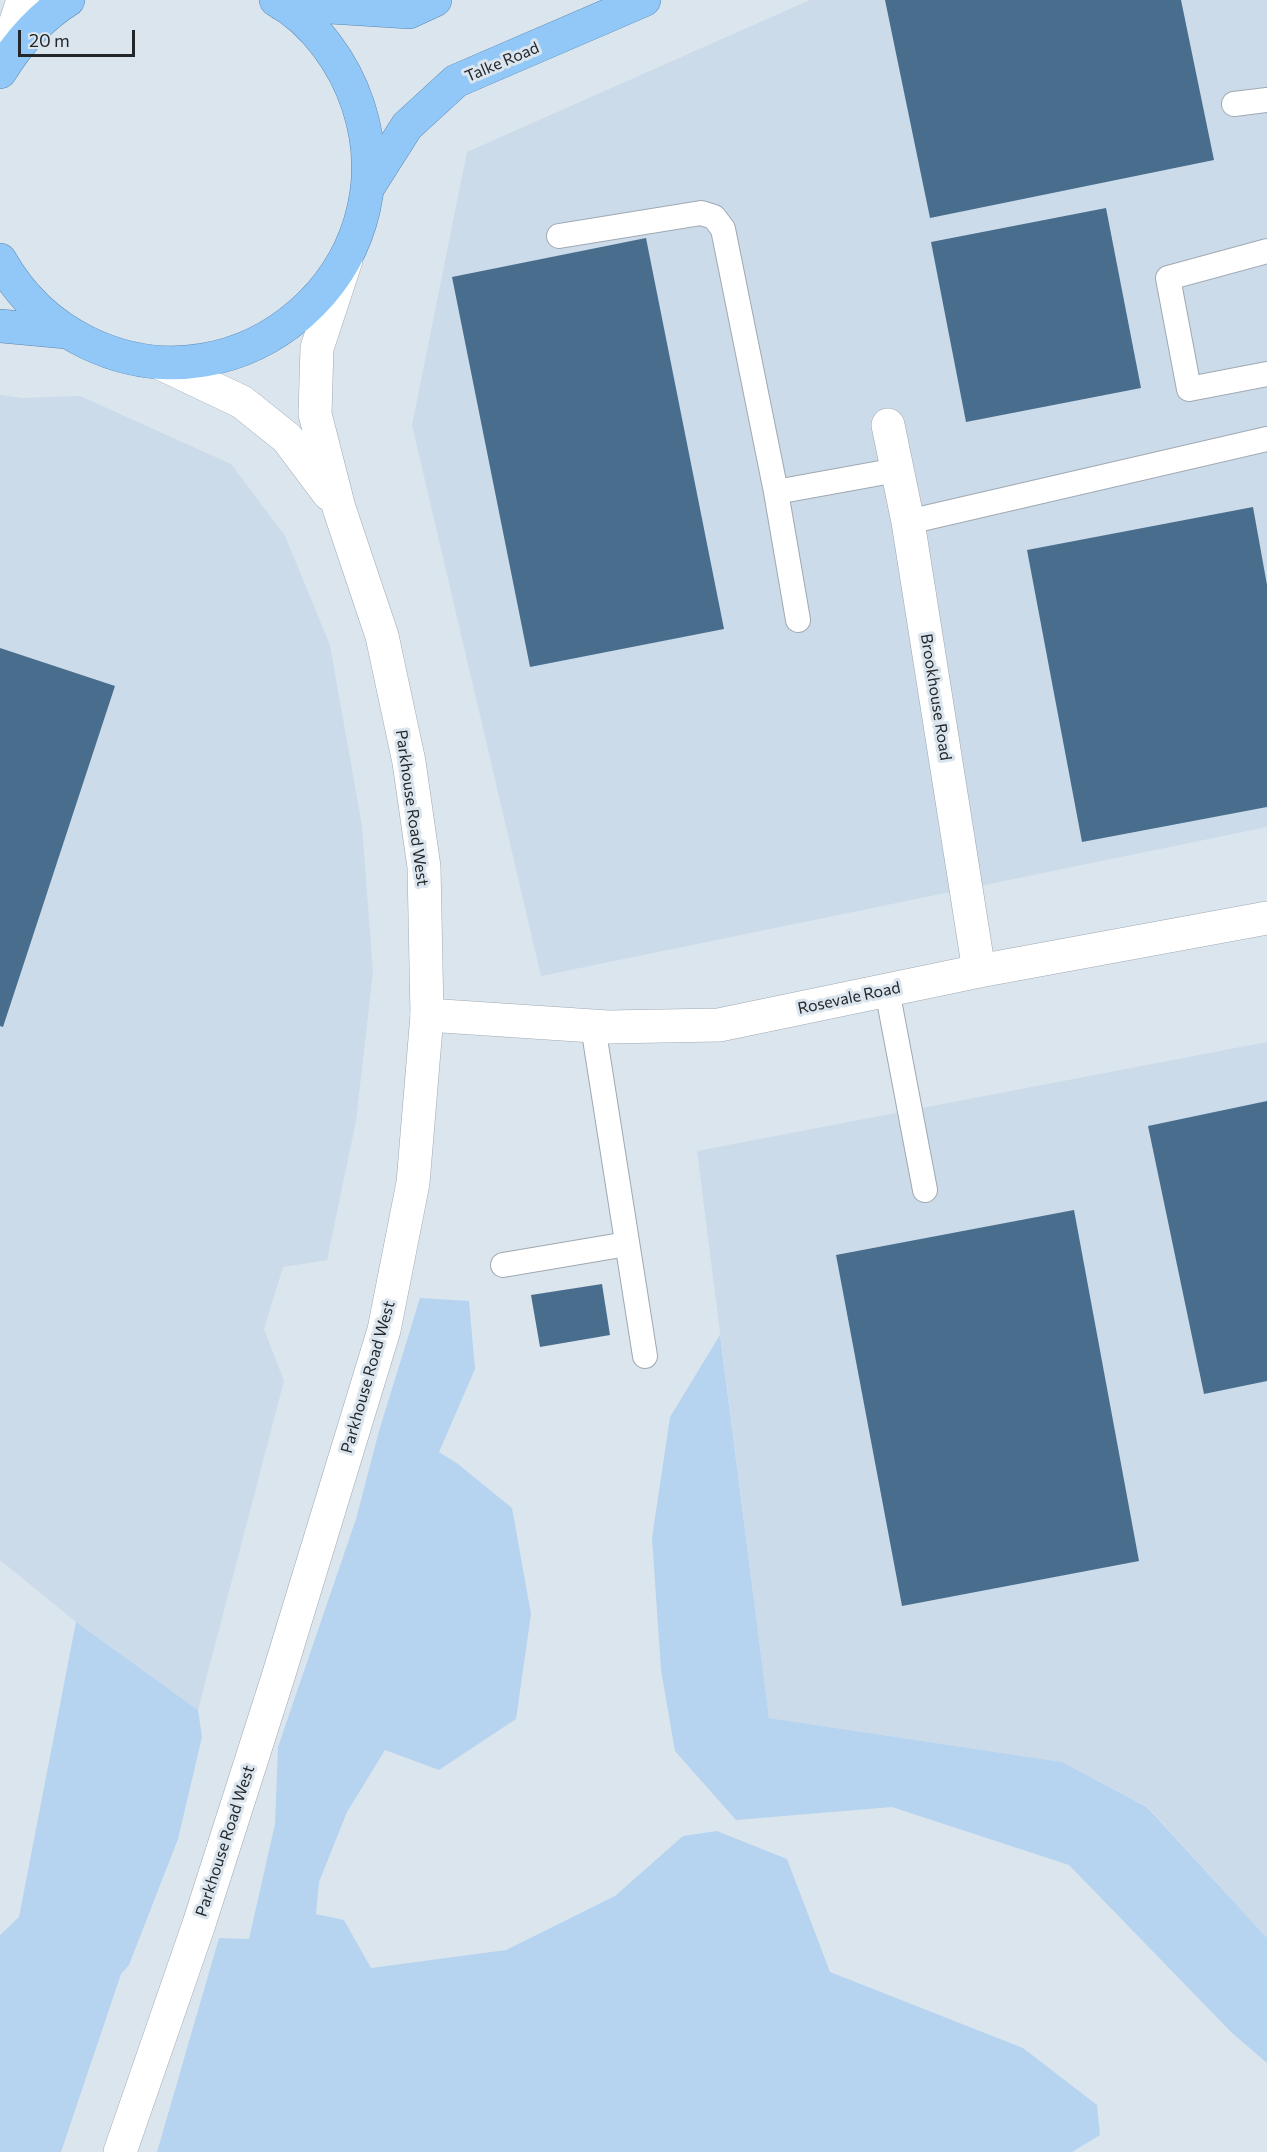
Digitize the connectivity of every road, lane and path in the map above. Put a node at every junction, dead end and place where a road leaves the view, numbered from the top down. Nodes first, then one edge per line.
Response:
1 (23, 0) edge
2 (68, 0) edge
3 (435, 0) edge
4 (644, 0) edge
5 (279, 2) edge
6 (0, 70) edge
7 (1267, 100) edge
8 (1234, 104) dead end
9 (367, 189) junction
10 (559, 236) dead end
11 (1267, 251) edge
12 (347, 255) junction
13 (0, 260) edge
14 (0, 326) edge
15 (66, 332) junction
16 (160, 363) junction
17 (1267, 374) edge
18 (888, 425) dead end
19 (1267, 439) edge
20 (897, 470) junction
21 (776, 492) junction
22 (339, 508) junction
23 (908, 522) junction
24 (798, 620) dead end
25 (1267, 918) edge
26 (979, 971) junction
27 (887, 990) junction
28 (427, 1015) junction
29 (593, 1026) junction
30 (925, 1190) dead end
31 (627, 1244) junction
32 (503, 1265) dead end
33 (645, 1356) dead end
34 (120, 2152) edge

1 - 6 street
2 - 6 highway
3 - 5 highway
4 - 9 highway, Talke Road
5 - 9 highway
7 - 8 lane
9 - 12 highway
10 - 21 lane
11 - 17 lane
12 - 16 highway
12 - 22 street, Parkhouse Road West
13 - 15 highway
14 - 15 highway
15 - 16 highway
16 - 22 street, Parkhouse Road West
18 - 20 street, Brookhouse Road
19 - 23 lane
20 - 21 lane
20 - 23 street, Brookhouse Road
21 - 24 lane
22 - 28 street, Parkhouse Road West
23 - 26 street, Brookhouse Road
25 - 26 street, Rosevale Road
26 - 27 street, Rosevale Road
27 - 29 street, Rosevale Road
27 - 30 lane
28 - 29 street, Rosevale Road
28 - 34 street, Parkhouse Road West
29 - 31 lane
31 - 32 lane
31 - 33 lane

